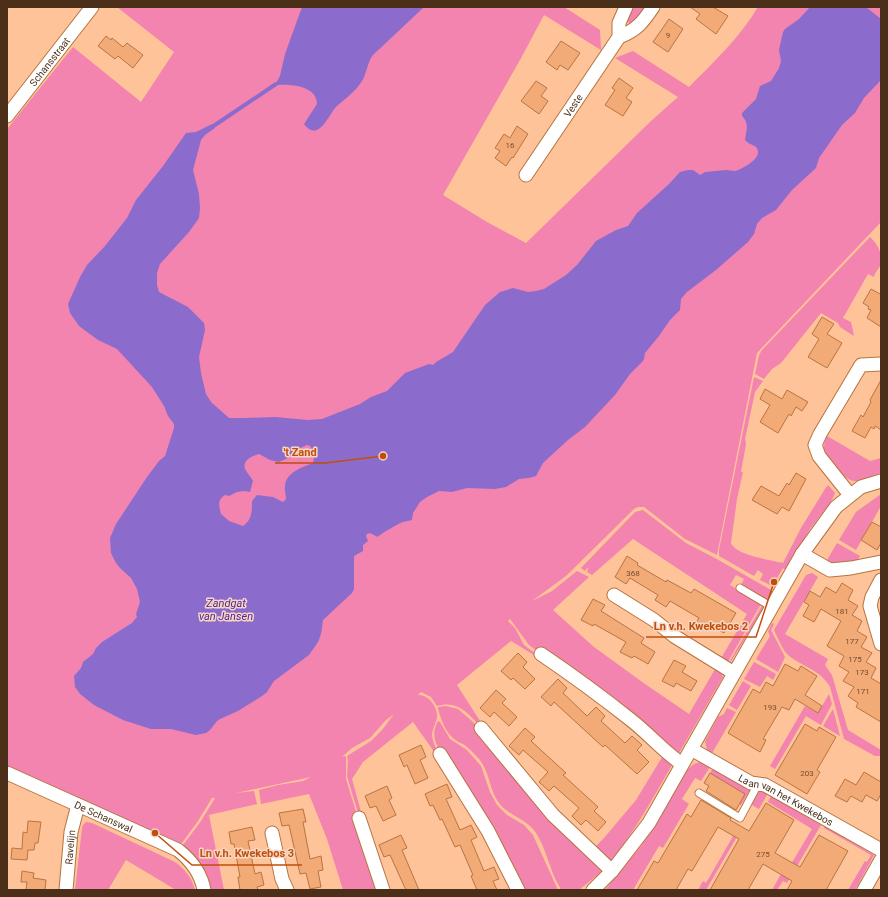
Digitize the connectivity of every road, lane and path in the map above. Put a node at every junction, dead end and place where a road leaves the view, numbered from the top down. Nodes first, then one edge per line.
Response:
1 (92, 7) edge
2 (626, 7) edge
3 (653, 7) edge
4 (620, 37) junction
5 (7, 116) edge
6 (526, 175) dead end
7 (881, 364) edge
8 (881, 481) edge
9 (850, 495) junction
10 (802, 554) junction
11 (881, 562) edge
12 (881, 580) edge
13 (740, 588) dead end
14 (614, 595) dead end
15 (772, 607) junction
16 (881, 644) edge
17 (541, 654) dead end
18 (734, 673) junction
19 (481, 728) dead end
20 (690, 749) junction
21 (440, 754) dead end
22 (682, 764) junction
23 (7, 773) edge
24 (758, 784) junction
25 (699, 793) dead end
26 (78, 805) junction
27 (359, 818) dead end
28 (272, 833) dead end
29 (881, 850) edge
30 (881, 860) edge
31 (612, 871) junction
32 (66, 890) edge
33 (204, 890) edge
34 (287, 890) edge
35 (383, 890) edge
36 (518, 890) edge
37 (593, 890) edge
38 (864, 890) edge

1 - 5 street, Schansstraat
2 - 4 street
3 - 4 street, Veste
4 - 6 street, Veste
7 - 9 street
8 - 9 street
9 - 10 street
10 - 11 street
10 - 15 street
12 - 16 street
13 - 15 lane
14 - 18 street
15 - 18 street
17 - 22 street
18 - 20 street
19 - 31 street
20 - 22 street
20 - 24 street, Laan van het Kwekebos
21 - 36 street
22 - 31 street
23 - 26 street, De Schanswal
24 - 25 lane
24 - 29 street, Laan van het Kwekebos
26 - 32 street, Ravelijn
26 - 33 street, De Schanswal
27 - 35 street
28 - 34 street
30 - 38 street
31 - 37 street

